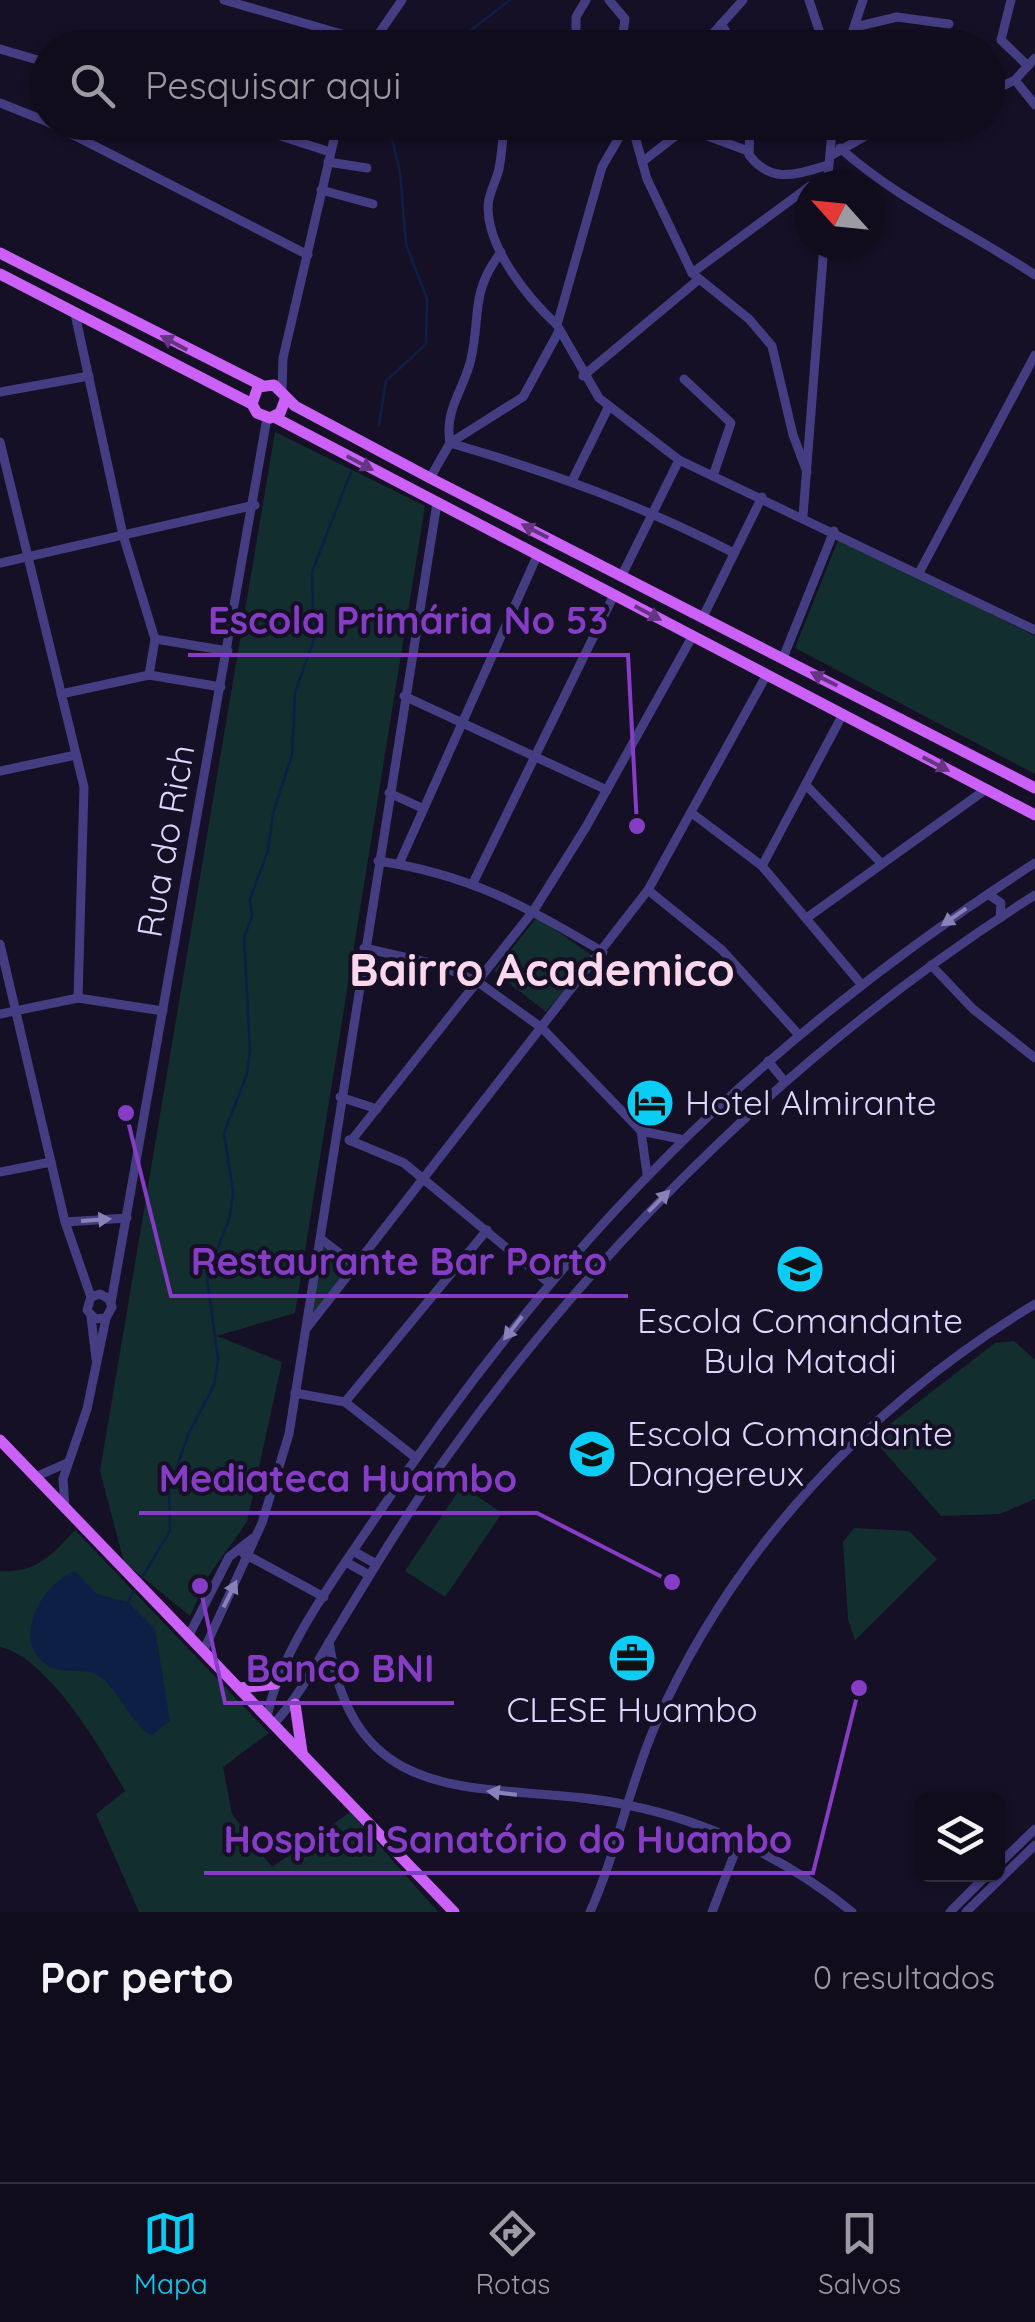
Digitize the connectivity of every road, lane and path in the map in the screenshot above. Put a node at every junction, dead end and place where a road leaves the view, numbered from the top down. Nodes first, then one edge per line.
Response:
1 (224, 0) edge
2 (402, 0) edge
3 (586, 0) edge
4 (609, 0) edge
5 (743, 0) edge
6 (809, 0) edge
7 (862, 0) edge
8 (1012, 0) edge
9 (721, 24) junction
10 (950, 24) dead end
11 (855, 27) junction
12 (322, 30) edge
13 (381, 30) edge
14 (576, 30) edge
15 (624, 30) edge
16 (716, 30) edge
17 (725, 30) edge
18 (819, 30) edge
19 (854, 30) edge
20 (1004, 30) edge
21 (1005, 43) edge
22 (0, 49) edge
23 (30, 58) edge
24 (1032, 62) edge
25 (1015, 80) junction
26 (1005, 84) edge
27 (0, 103) edge
28 (1035, 105) edge
29 (30, 113) edge
30 (86, 140) edge
31 (285, 140) edge
32 (333, 140) edge
33 (503, 140) edge
34 (619, 140) edge
35 (635, 140) edge
36 (670, 140) edge
37 (718, 140) edge
38 (749, 140) edge
39 (832, 140) edge
40 (866, 140) edge
41 (748, 151) junction
42 (329, 157) junction
43 (642, 162) junction
44 (831, 166) edge
45 (367, 168) dead end
46 (321, 190) junction
47 (795, 198) edge
48 (373, 204) dead end
49 (0, 252) edge
50 (500, 252) junction
51 (308, 255) junction
52 (823, 260) edge
53 (0, 274) edge
54 (1035, 275) edge
55 (695, 277) junction
56 (75, 314) junction
57 (558, 328) junction
58 (1035, 355) edge
59 (283, 358) junction
60 (88, 376) junction
61 (583, 376) junction
62 (684, 379) dead end
63 (1021, 382) junction
64 (1035, 382) edge
65 (265, 385) junction
66 (0, 392) edge
67 (284, 396) junction
68 (252, 404) junction
69 (609, 406) junction
70 (270, 417) junction
71 (0, 442) edge
72 (450, 443) junction
73 (679, 460) junction
74 (807, 472) junction
75 (714, 476) junction
76 (430, 478) junction
77 (572, 479) junction
78 (762, 497) junction
79 (437, 503) junction
80 (255, 505) junction
81 (654, 511) junction
82 (803, 516) junction
83 (834, 531) junction
84 (124, 535) junction
85 (734, 554) junction
86 (538, 556) junction
87 (28, 557) junction
88 (0, 563) edge
89 (920, 571) junction
90 (622, 575) junction
91 (614, 595) junction
92 (703, 616) junction
93 (1035, 630) edge
94 (692, 637) junction
95 (156, 640) junction
96 (228, 651) junction
97 (783, 658) junction
98 (150, 675) junction
99 (766, 676) junction
100 (222, 688) junction
101 (61, 694) junction
102 (404, 696) junction
103 (843, 714) junction
104 (460, 722) junction
105 (76, 755) junction
106 (535, 756) junction
107 (0, 771) edge
108 (806, 785) junction
109 (1035, 788) edge
110 (607, 790) junction
111 (985, 790) junction
112 (389, 794) junction
113 (422, 808) junction
114 (694, 814) junction
115 (1035, 815) edge
116 (378, 861) junction
117 (880, 863) junction
118 (400, 864) junction
119 (1035, 864) edge
120 (762, 866) junction
121 (474, 881) junction
122 (648, 890) junction
123 (988, 894) junction
124 (1035, 895) edge
125 (534, 910) junction
126 (808, 917) junction
127 (1000, 918) junction
128 (0, 944) edge
129 (364, 948) junction
130 (603, 952) junction
131 (930, 964) junction
132 (478, 982) junction
133 (861, 984) junction
134 (78, 998) junction
135 (14, 1011) junction
136 (164, 1011) junction
137 (0, 1014) edge
138 (542, 1028) junction
139 (798, 1034) junction
140 (1035, 1058) edge
141 (768, 1061) junction
142 (785, 1082) junction
143 (340, 1097) junction
144 (377, 1109) junction
145 (642, 1131) junction
146 (336, 1137) junction
147 (680, 1139) junction
148 (351, 1141) junction
149 (51, 1162) junction
150 (0, 1172) edge
151 (646, 1174) junction
152 (425, 1178) junction
153 (126, 1218) junction
154 (66, 1222) junction
155 (487, 1230) junction
156 (321, 1240) junction
157 (571, 1255) junction
158 (355, 1265) junction
159 (593, 1272) junction
160 (118, 1273) junction
161 (549, 1282) junction
162 (96, 1296) junction
163 (111, 1303) junction
164 (1035, 1304) edge
165 (91, 1317) junction
166 (106, 1318) junction
167 (305, 1332) junction
168 (485, 1363) junction
169 (97, 1372) junction
170 (478, 1373) junction
171 (505, 1377) junction
172 (498, 1387) junction
173 (296, 1394) junction
174 (345, 1402) junction
175 (2, 1445) edge
176 (416, 1458) junction
177 (67, 1463) junction
178 (35, 1477) junction
179 (65, 1511) junction
180 (256, 1536) junction
181 (235, 1549) junction
182 (353, 1551) junction
183 (248, 1556) junction
184 (346, 1562) junction
185 (376, 1564) junction
186 (370, 1576) junction
187 (324, 1597) junction
188 (188, 1638) junction
189 (329, 1642) junction
190 (202, 1652) junction
191 (275, 1684) junction
192 (239, 1688) junction
193 (295, 1704) junction
194 (270, 1722) junction
195 (304, 1756) junction
196 (626, 1804) junction
197 (1035, 1829) edge
198 (738, 1842) junction
199 (1035, 1845) edge
200 (1005, 1863) edge
201 (1005, 1864) edge
202 (980, 1882) edge
203 (989, 1882) edge
204 (454, 1912) edge
205 (590, 1912) edge
206 (712, 1912) edge
207 (852, 1912) edge
208 (950, 1912) edge
209 (966, 1912) edge

1 - 12 street
2 - 13 street
3 - 14 street
4 - 15 street
5 - 9 street
6 - 18 street
7 - 11 street
8 - 20 street
9 - 16 street
9 - 17 street
10 - 11 street
11 - 19 street
21 - 24 street
22 - 23 street
24 - 25 street
25 - 26 street
25 - 28 street
27 - 29 street
30 - 51 street
31 - 42 street
32 - 42 street
33 - 50 street
34 - 57 street
35 - 43 street
36 - 43 street
37 - 41 street
38 - 41 street
39 - 44 street
40 - 44 street
41 - 44 street
42 - 45 street
42 - 46 street
43 - 55 street
44 - 54 street
46 - 48 street
46 - 51 street
47 - 55 street
65 -> 49 main road
50 - 57 street
50 - 72 street
51 - 59 street
52 - 74 street
53 - 56 main road
55 - 61 street
55 - 74 street
56 - 60 street
56 - 68 main road
57 - 61 street
57 - 72 street
58 - 63 street
59 - 65 street
59 - 67 street
60 - 66 street
60 - 84 street
61 - 69 street
62 - 75 street
63 - 64 street
63 - 89 street
65 - 67 main road
65 - 68 main road
67 - 70 main road
67 - 76 main road
68 - 70 main road
69 - 73 street
69 - 77 street
70 -> 79 main road
70 - 80 street, Rua do Rich
71 - 87 street
72 - 76 street
72 - 77 street
73 - 75 street
73 - 81 street
74 - 82 street
75 - 78 street
90 -> 76 main road
77 - 81 street
78 - 82 street
78 - 85 street
79 - 86 main road
79 - 102 street
80 - 84 street
80 - 96 street, Rua do Rich
81 - 85 street
81 - 90 street
82 - 83 street
83 - 89 street
83 - 97 street
84 - 87 street
84 - 95 street
85 - 92 street
86 - 91 main road
86 - 104 street
87 - 88 street
87 - 101 street
89 - 93 street
90 - 92 main road
91 -> 94 main road
91 - 106 street
92 - 97 main road
94 - 99 main road
94 - 110 street
95 - 96 street
95 - 98 street
96 - 100 street, Rua do Rich
109 -> 97 main road
98 - 100 street
98 - 101 street
99 - 103 main road
99 - 114 street
100 - 136 street, Rua do Rich
101 - 105 street
102 - 104 street
102 - 112 street
103 - 108 street
103 -> 111 main road
104 - 106 street
104 - 113 street
105 - 107 street
105 - 134 street
106 - 110 street
106 - 121 street
108 - 117 street
108 - 120 street
110 - 125 street
111 - 115 main road
111 - 117 street
112 - 113 street
112 - 116 street
113 - 118 street
114 - 120 street
114 - 122 street
116 - 118 street
116 - 129 street
117 - 126 street
118 - 121 street
119 - 123 street
120 - 126 street
121 - 125 street
122 - 130 street
122 - 139 street
123 - 127 street
123 -> 133 street
124 - 127 street
125 - 130 street
125 - 132 street
126 - 133 street
127 - 131 street
128 - 135 street
129 - 132 street
129 - 143 street
130 - 138 street
131 - 140 street
131 - 142 street
132 - 138 street
132 - 144 street
133 - 139 street
134 - 135 street
134 - 136 street
135 - 137 street
135 - 149 street
136 - 153 street, Rua do Rich
138 - 145 street
138 - 152 street
139 - 141 street
141 - 142 street
141 - 147 street
159 -> 142 street
143 - 144 street
143 - 146 street
144 - 148 street
145 - 147 street
145 - 151 street
146 - 148 street
146 - 156 street
147 - 151 street
148 - 152 street
149 - 150 street
149 - 154 street
151 - 157 street
152 - 155 street
152 - 158 street
154 -> 153 street
153 - 160 street, Rua do Rich
154 - 162 street
155 - 161 street
155 - 174 street
156 - 158 street
156 - 167 street
157 - 159 street
157 - 161 street
158 - 167 street
159 - 171 street
160 - 162 street
160 - 163 street, Rua do Rich
161 -> 168 street
162 - 163 street
162 - 165 street
163 - 166 street, Rua do Rich
164 - 196 street
165 - 166 street
165 - 169 street
166 - 169 street, Rua do Rich
167 - 173 street
168 - 170 street
168 - 171 street
169 - 177 street, Rua do Rich
170 - 172 street
170 - 176 street
171 - 172 street
172 - 185 street
173 - 174 street
173 - 180 street
174 - 176 street
175 - 178 main road
176 - 182 street
177 - 178 street
177 - 179 street, Rua do Rich
178 - 179 main road
179 - 188 main road
180 - 181 street
180 - 183 street
181 - 183 street
181 - 188 street
182 - 184 street
182 - 185 street
183 - 187 street
190 -> 183 street
184 - 186 street
184 - 187 street
185 - 186 street
186 - 189 street
187 - 191 street
188 - 190 main road
189 - 193 street
196 -> 189 street
190 - 192 main road
191 - 192 main road
191 - 194 street
192 - 194 main road
193 - 194 street
193 - 195 main road
194 - 195 main road
195 - 204 main road
196 - 198 street
196 - 205 street
197 - 200 street
198 - 206 street
198 - 207 street
199 - 201 street
202 - 208 street
203 - 209 street

